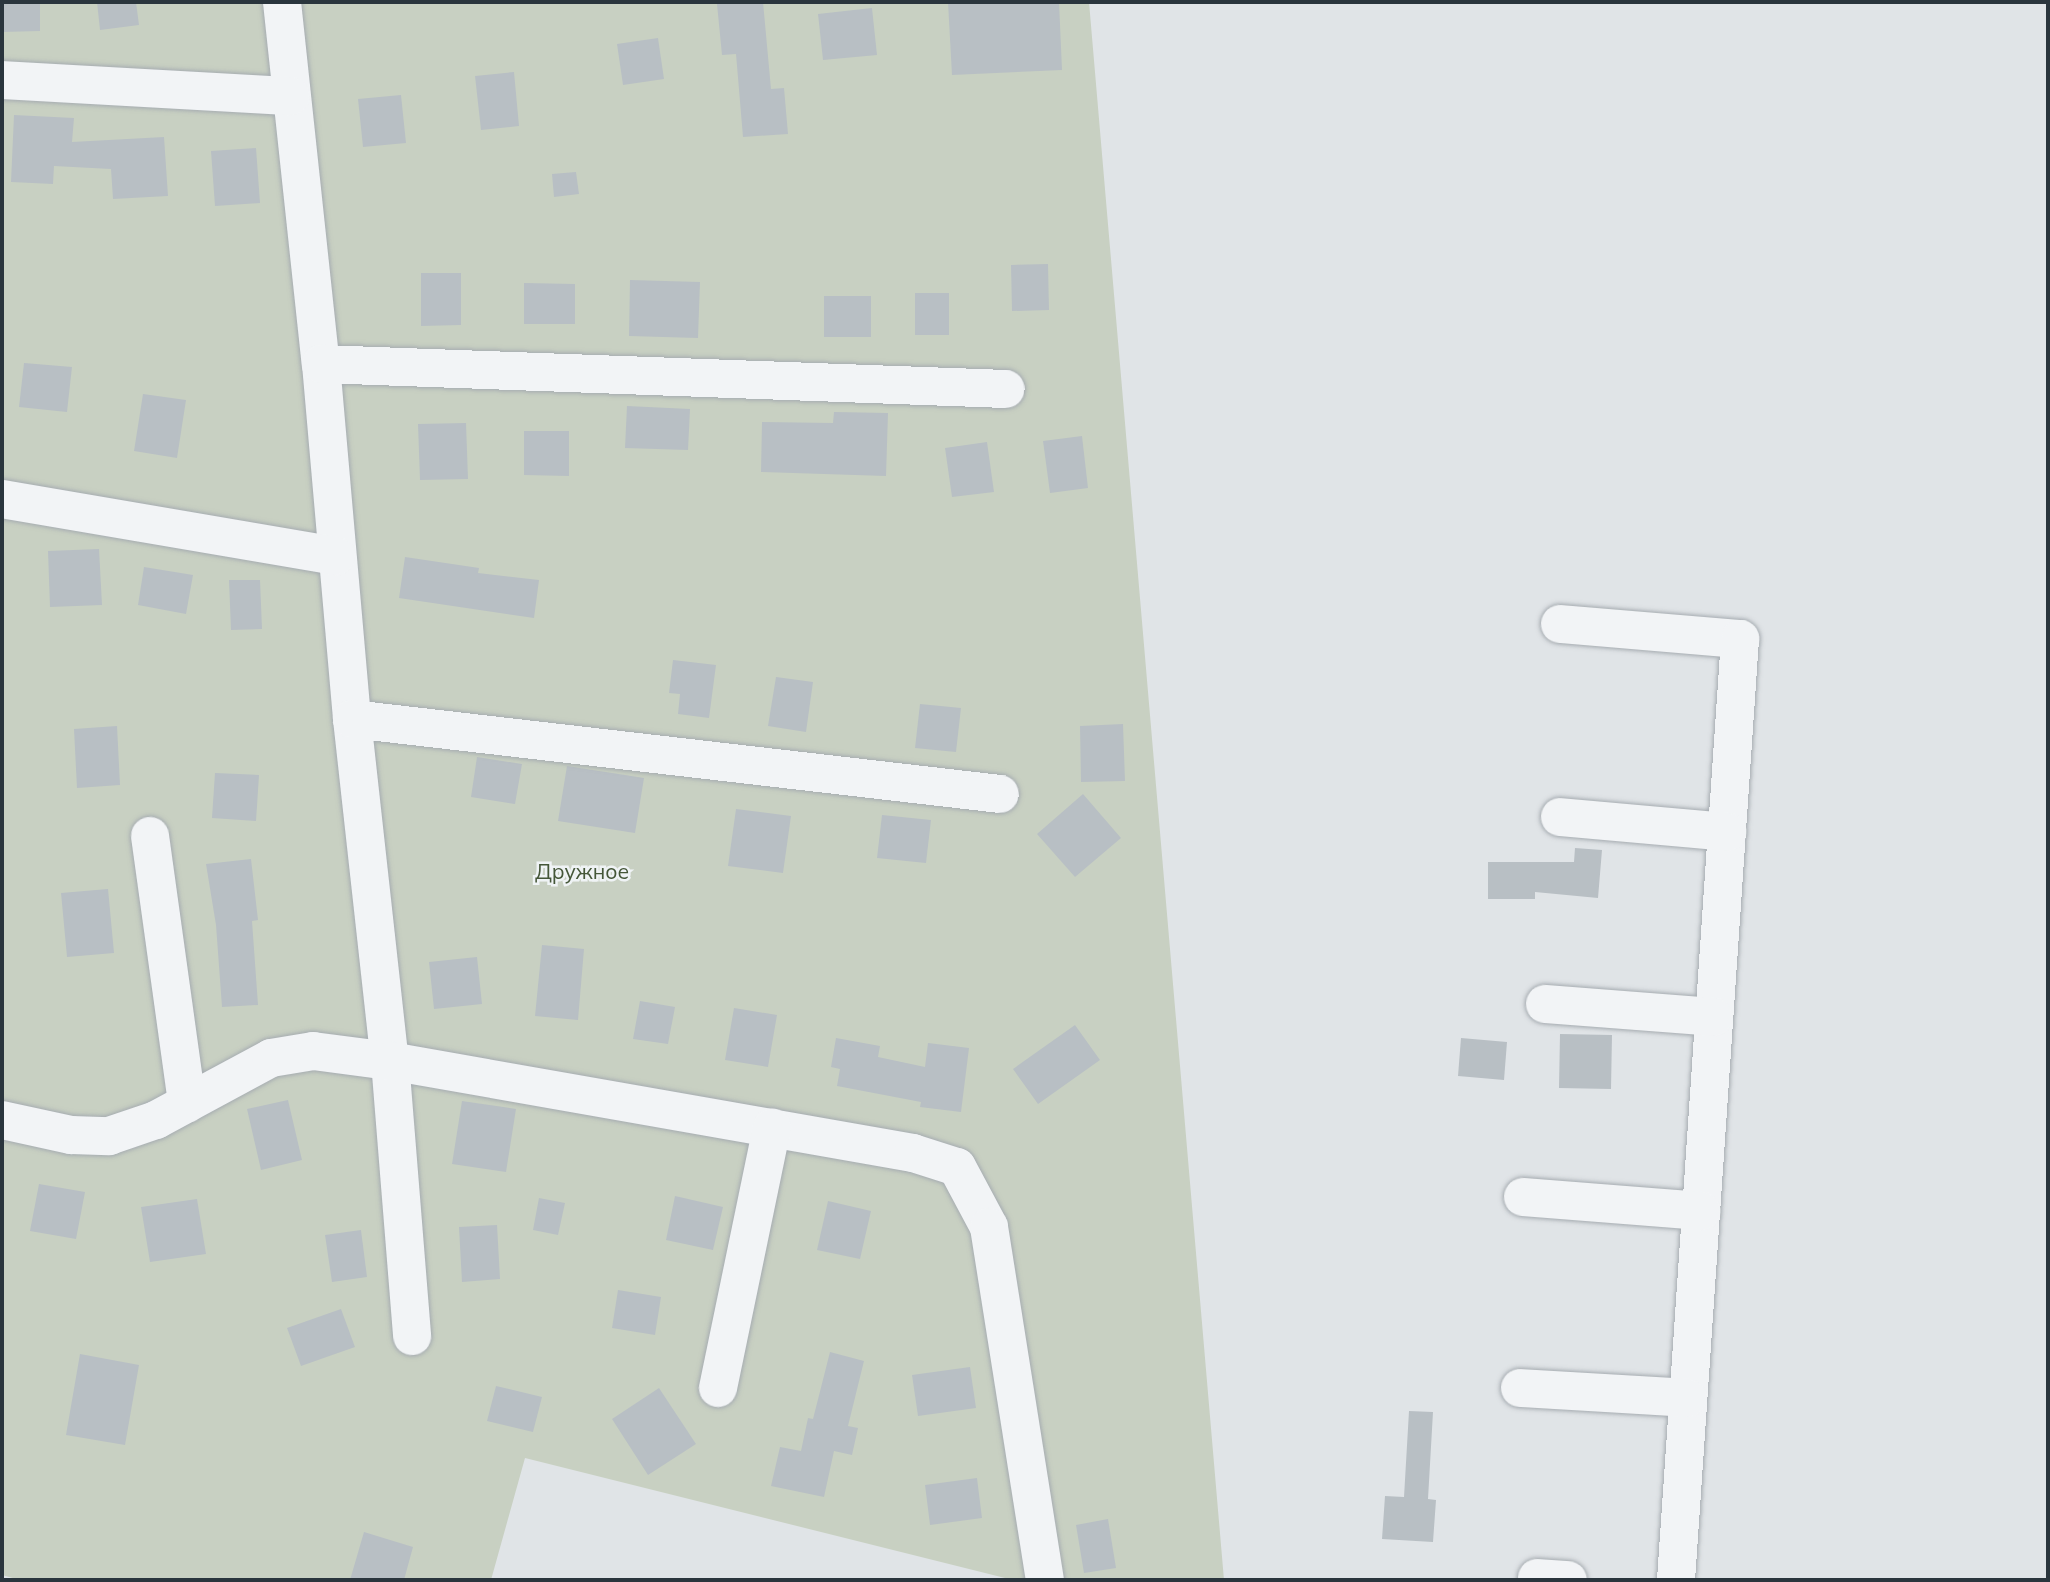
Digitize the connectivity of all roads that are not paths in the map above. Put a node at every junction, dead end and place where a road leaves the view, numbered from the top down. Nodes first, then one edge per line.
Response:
1 (282, 2) edge
2 (2, 80) edge
3 (291, 96) junction
4 (321, 364) junction
5 (1006, 389) dead end
6 (2, 499) edge
7 (336, 556) junction
8 (1560, 624) dead end
9 (352, 719) junction
10 (1000, 794) dead end
11 (1560, 817) dead end
12 (1727, 832) junction
13 (150, 836) dead end
14 (1545, 1004) dead end
15 (1714, 1017) junction
16 (390, 1061) junction
17 (187, 1103) junction
18 (2, 1120) edge
19 (772, 1128) junction
20 (1523, 1197) dead end
21 (1701, 1211) junction
22 (412, 1336) dead end
23 (718, 1388) dead end
24 (1520, 1388) dead end
25 (1688, 1398) junction
26 (1045, 1580) edge
27 (1676, 1580) edge

1 - 3 street
2 - 3 street
3 - 4 street
4 - 5 street
4 - 7 street
6 - 7 street
7 - 9 street
8 - 12 street
9 - 10 street
9 - 16 street
11 - 12 street
12 - 15 street
13 - 17 street
14 - 15 street
15 - 21 street
16 - 17 street
16 - 19 street
16 - 22 street
17 - 18 street
19 - 23 street
19 - 26 street
20 - 21 street
21 - 25 street
24 - 25 street
25 - 27 street

